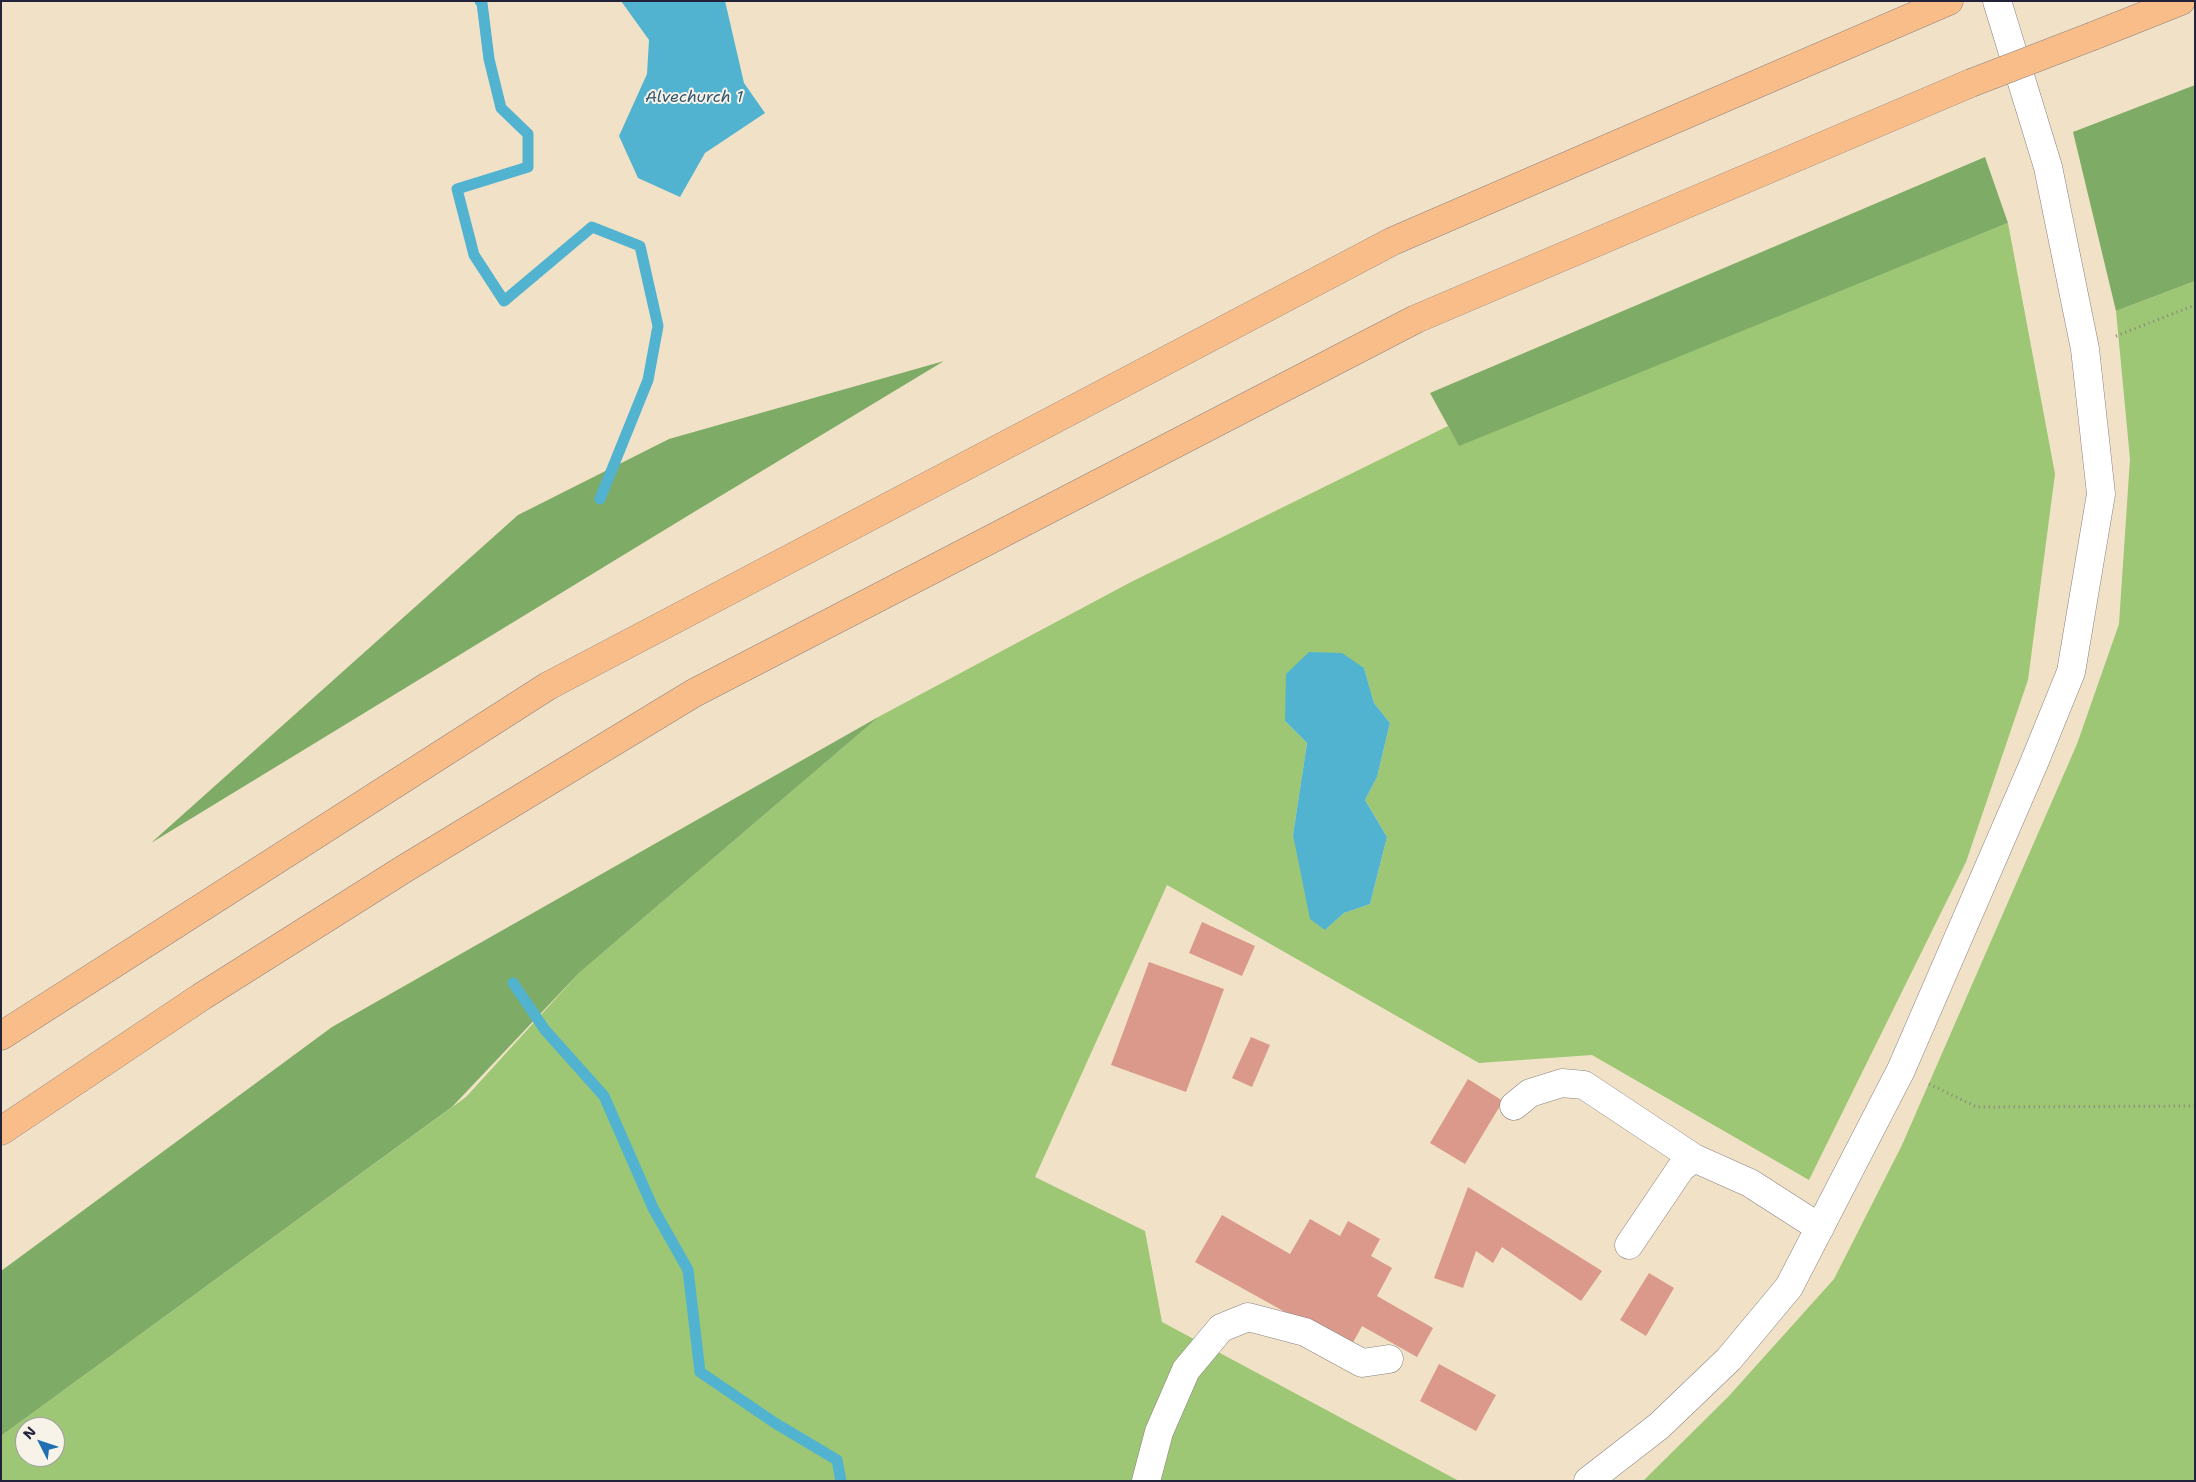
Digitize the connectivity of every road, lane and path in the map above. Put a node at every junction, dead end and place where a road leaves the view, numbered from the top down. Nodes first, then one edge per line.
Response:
1 (1997, 1) edge
2 (2181, 1) edge
3 (1944, 3) edge
4 (2195, 305) edge
5 (2085, 349) junction
6 (1, 1036) edge
7 (1902, 1070) junction
8 (1514, 1106) dead end
9 (2195, 1106) edge
10 (1, 1132) edge
11 (1694, 1158) junction
12 (1820, 1228) junction
13 (1629, 1245) dead end
14 (1389, 1358) dead end
15 (1146, 1481) edge
16 (1588, 1481) edge

1 - 5 street
2 - 10 highway, bridge
3 - 6 highway
4 - 5 path
5 - 7 street
7 - 9 path
7 - 12 street
8 - 11 street
11 - 12 street
11 - 13 street
12 - 16 street
14 - 15 street

